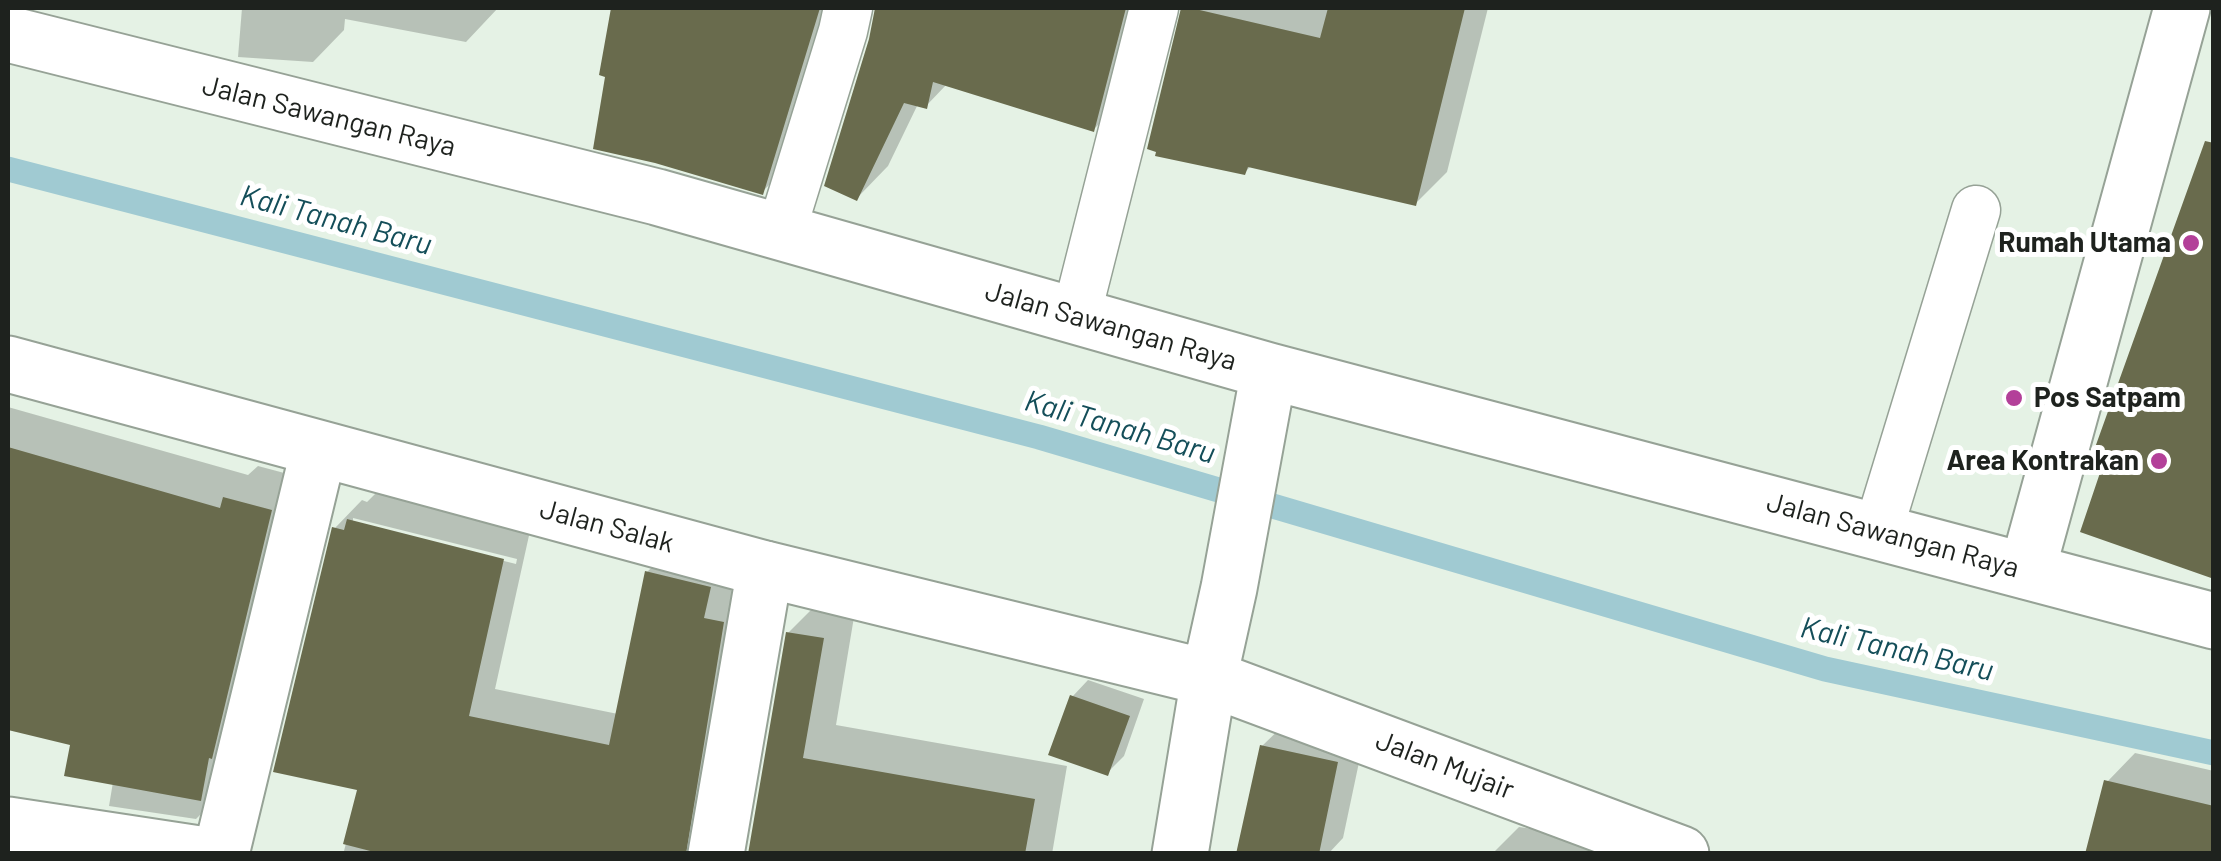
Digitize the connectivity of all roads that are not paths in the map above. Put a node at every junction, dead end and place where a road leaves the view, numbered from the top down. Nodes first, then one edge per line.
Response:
1 (848, 8) edge
2 (1154, 8) edge
3 (2182, 8) edge
4 (8, 34) edge
5 (1976, 210) dead end
6 (781, 232) junction
7 (1076, 316) junction
8 (8, 364) edge
9 (1269, 371) junction
10 (319, 449) junction
11 (1878, 531) junction
12 (765, 569) junction
13 (2027, 571) junction
14 (2214, 621) edge
15 (1209, 678) junction
16 (8, 825) edge
17 (1658, 849) edge
18 (200, 854) edge
19 (221, 854) edge
20 (716, 854) edge
21 (1180, 854) edge

1 - 6 lane
2 - 7 lane
3 - 13 main road
4 - 6 main road, Jalan Sawangan Raya
5 - 11 lane
6 - 7 main road, Jalan Sawangan Raya
7 - 9 main road, Jalan Sawangan Raya
8 - 10 main road, Jalan Salak
9 - 11 main road, Jalan Sawangan Raya
9 - 15 main road
10 - 12 main road, Jalan Salak
10 - 19 main road
11 - 13 main road, Jalan Sawangan Raya
12 - 15 main road, Jalan Salak
12 - 20 main road
13 - 14 main road, Jalan Sawangan Raya
15 - 17 main road, Jalan Mujair
15 - 21 main road
16 - 18 main road

